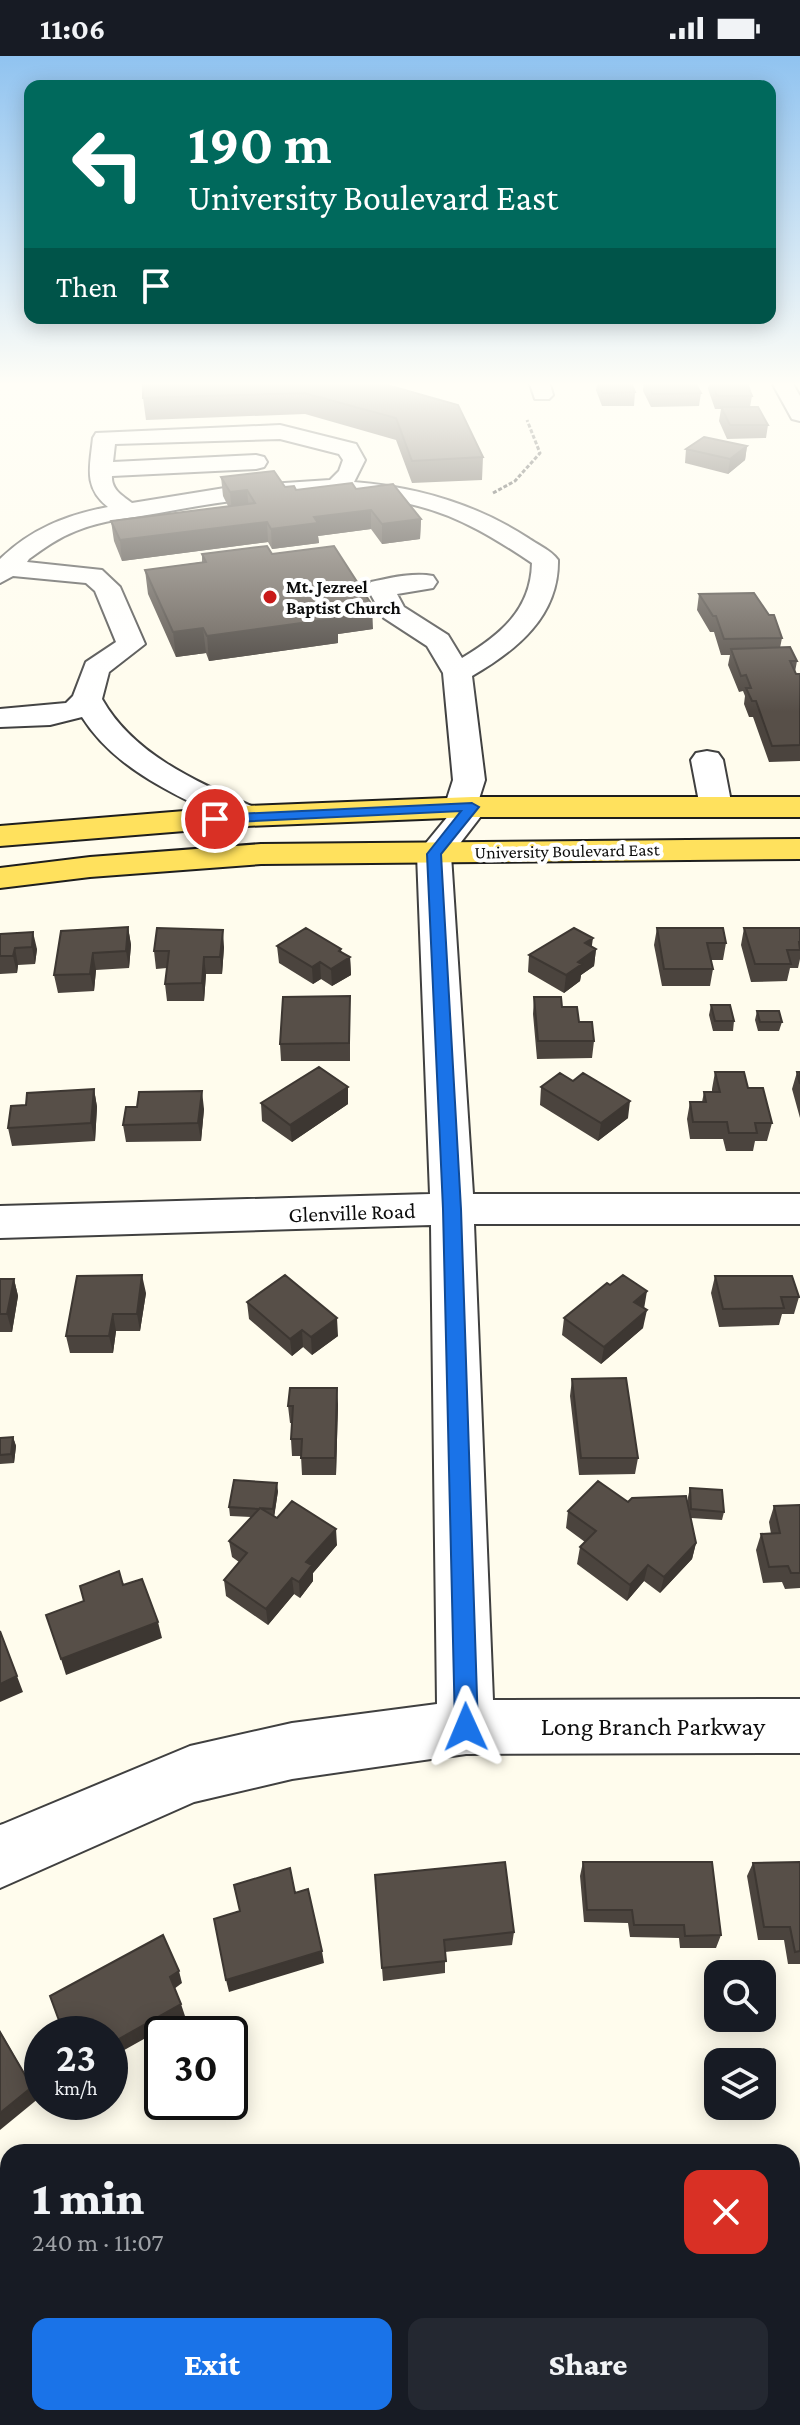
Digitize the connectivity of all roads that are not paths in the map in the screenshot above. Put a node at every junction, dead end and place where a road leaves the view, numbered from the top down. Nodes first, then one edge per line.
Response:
1 (104, 492) edge
2 (246, 492) edge
3 (376, 492) edge
4 (127, 511) junction
5 (3, 571) edge
6 (424, 582) dead end
7 (457, 673) junction
8 (87, 699) junction
9 (0, 718) edge
10 (707, 760) dead end
11 (466, 807) junction
12 (716, 807) junction
13 (800, 807) edge
14 (246, 816) junction
15 (0, 836) edge
16 (800, 849) edge
17 (434, 854) junction
18 (0, 878) edge
19 (452, 1209) junction
20 (800, 1209) edge
21 (0, 1222) edge
22 (800, 1726) edge
23 (466, 1727) junction
24 (0, 1858) edge

1 - 4 street
2 - 4 street
3 - 7 street
4 - 5 street
5 - 8 street
6 - 7 street
7 - 11 street
8 - 9 street
8 - 14 street
10 - 12 street
11 - 12 main road, University Boulevard East
11 - 14 main road, University Boulevard East
11 - 17 street
12 - 13 main road, University Boulevard East
14 - 15 main road, University Boulevard East
16 - 17 main road, University Boulevard East
17 - 18 main road, University Boulevard East
17 - 19 street
19 - 20 street, Glenville Road
19 - 21 street, Glenville Road
19 - 23 street
22 - 23 street, Long Branch Parkway
23 - 24 street, Long Branch Parkway

